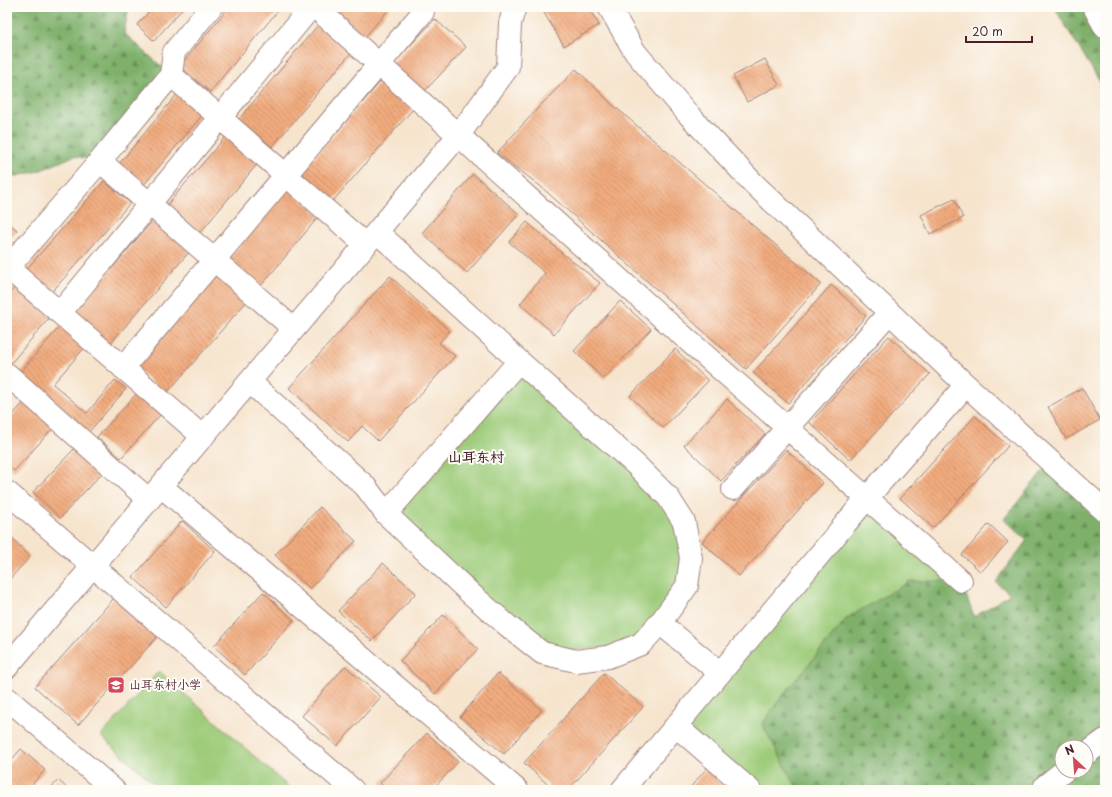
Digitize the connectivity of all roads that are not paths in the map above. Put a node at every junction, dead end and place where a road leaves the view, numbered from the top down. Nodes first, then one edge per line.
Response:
1 (210, 7) edge
2 (311, 7) edge
3 (315, 7) edge
4 (516, 7) edge
5 (609, 7) edge
6 (1094, 7) edge
7 (423, 12) dead end
8 (1105, 27) edge
9 (379, 64) junction
10 (171, 75) junction
11 (220, 118) junction
12 (458, 136) junction
13 (100, 161) junction
14 (286, 175) junction
15 (149, 204) junction
16 (372, 238) junction
17 (214, 260) junction
18 (8, 268) edge
19 (60, 313) junction
20 (889, 313) junction
21 (294, 329) junction
22 (518, 361) junction
23 (123, 368) junction
24 (7, 374) edge
25 (250, 382) junction
26 (966, 385) junction
27 (787, 428) junction
28 (203, 437) junction
29 (733, 489) dead end
30 (7, 492) edge
31 (155, 493) junction
32 (867, 498) junction
33 (1105, 511) edge
34 (386, 514) junction
35 (93, 566) junction
36 (961, 581) dead end
37 (660, 622) junction
38 (7, 667) edge
39 (720, 673) junction
40 (7, 698) edge
41 (676, 726) junction
42 (1105, 740) edge
43 (1094, 748) edge
44 (1054, 779) edge
45 (114, 790) edge
46 (353, 790) edge
47 (517, 790) edge
48 (622, 790) edge
49 (750, 790) edge
50 (1043, 790) edge

1 - 10 street
2 - 11 street
3 - 9 street
4 - 12 street
5 - 20 street
6 - 8 street
7 - 9 street
9 - 12 street
9 - 14 street
10 - 11 street
10 - 13 street
11 - 14 street
11 - 15 street
12 - 16 street
12 - 27 street
13 - 15 street
13 - 18 street
14 - 16 street
14 - 17 street
15 - 17 street
15 - 19 street
16 - 21 street
16 - 22 street
17 - 21 street
17 - 23 street
18 - 19 street
19 - 23 street
20 - 26 street
20 - 27 street
21 - 25 street
22 - 34 street
22 - 37 street
23 - 28 street
24 - 31 street
25 - 28 street
25 - 34 street
26 - 32 street
26 - 33 street
27 - 29 street
27 - 32 street
28 - 31 street
30 - 35 street
31 - 35 street
31 - 47 street
32 - 36 street
32 - 39 street
34 - 37 street
35 - 38 street
35 - 46 street
37 - 39 street
39 - 41 street
40 - 45 street
41 - 48 street
41 - 49 street
42 - 43 street
44 - 50 street

